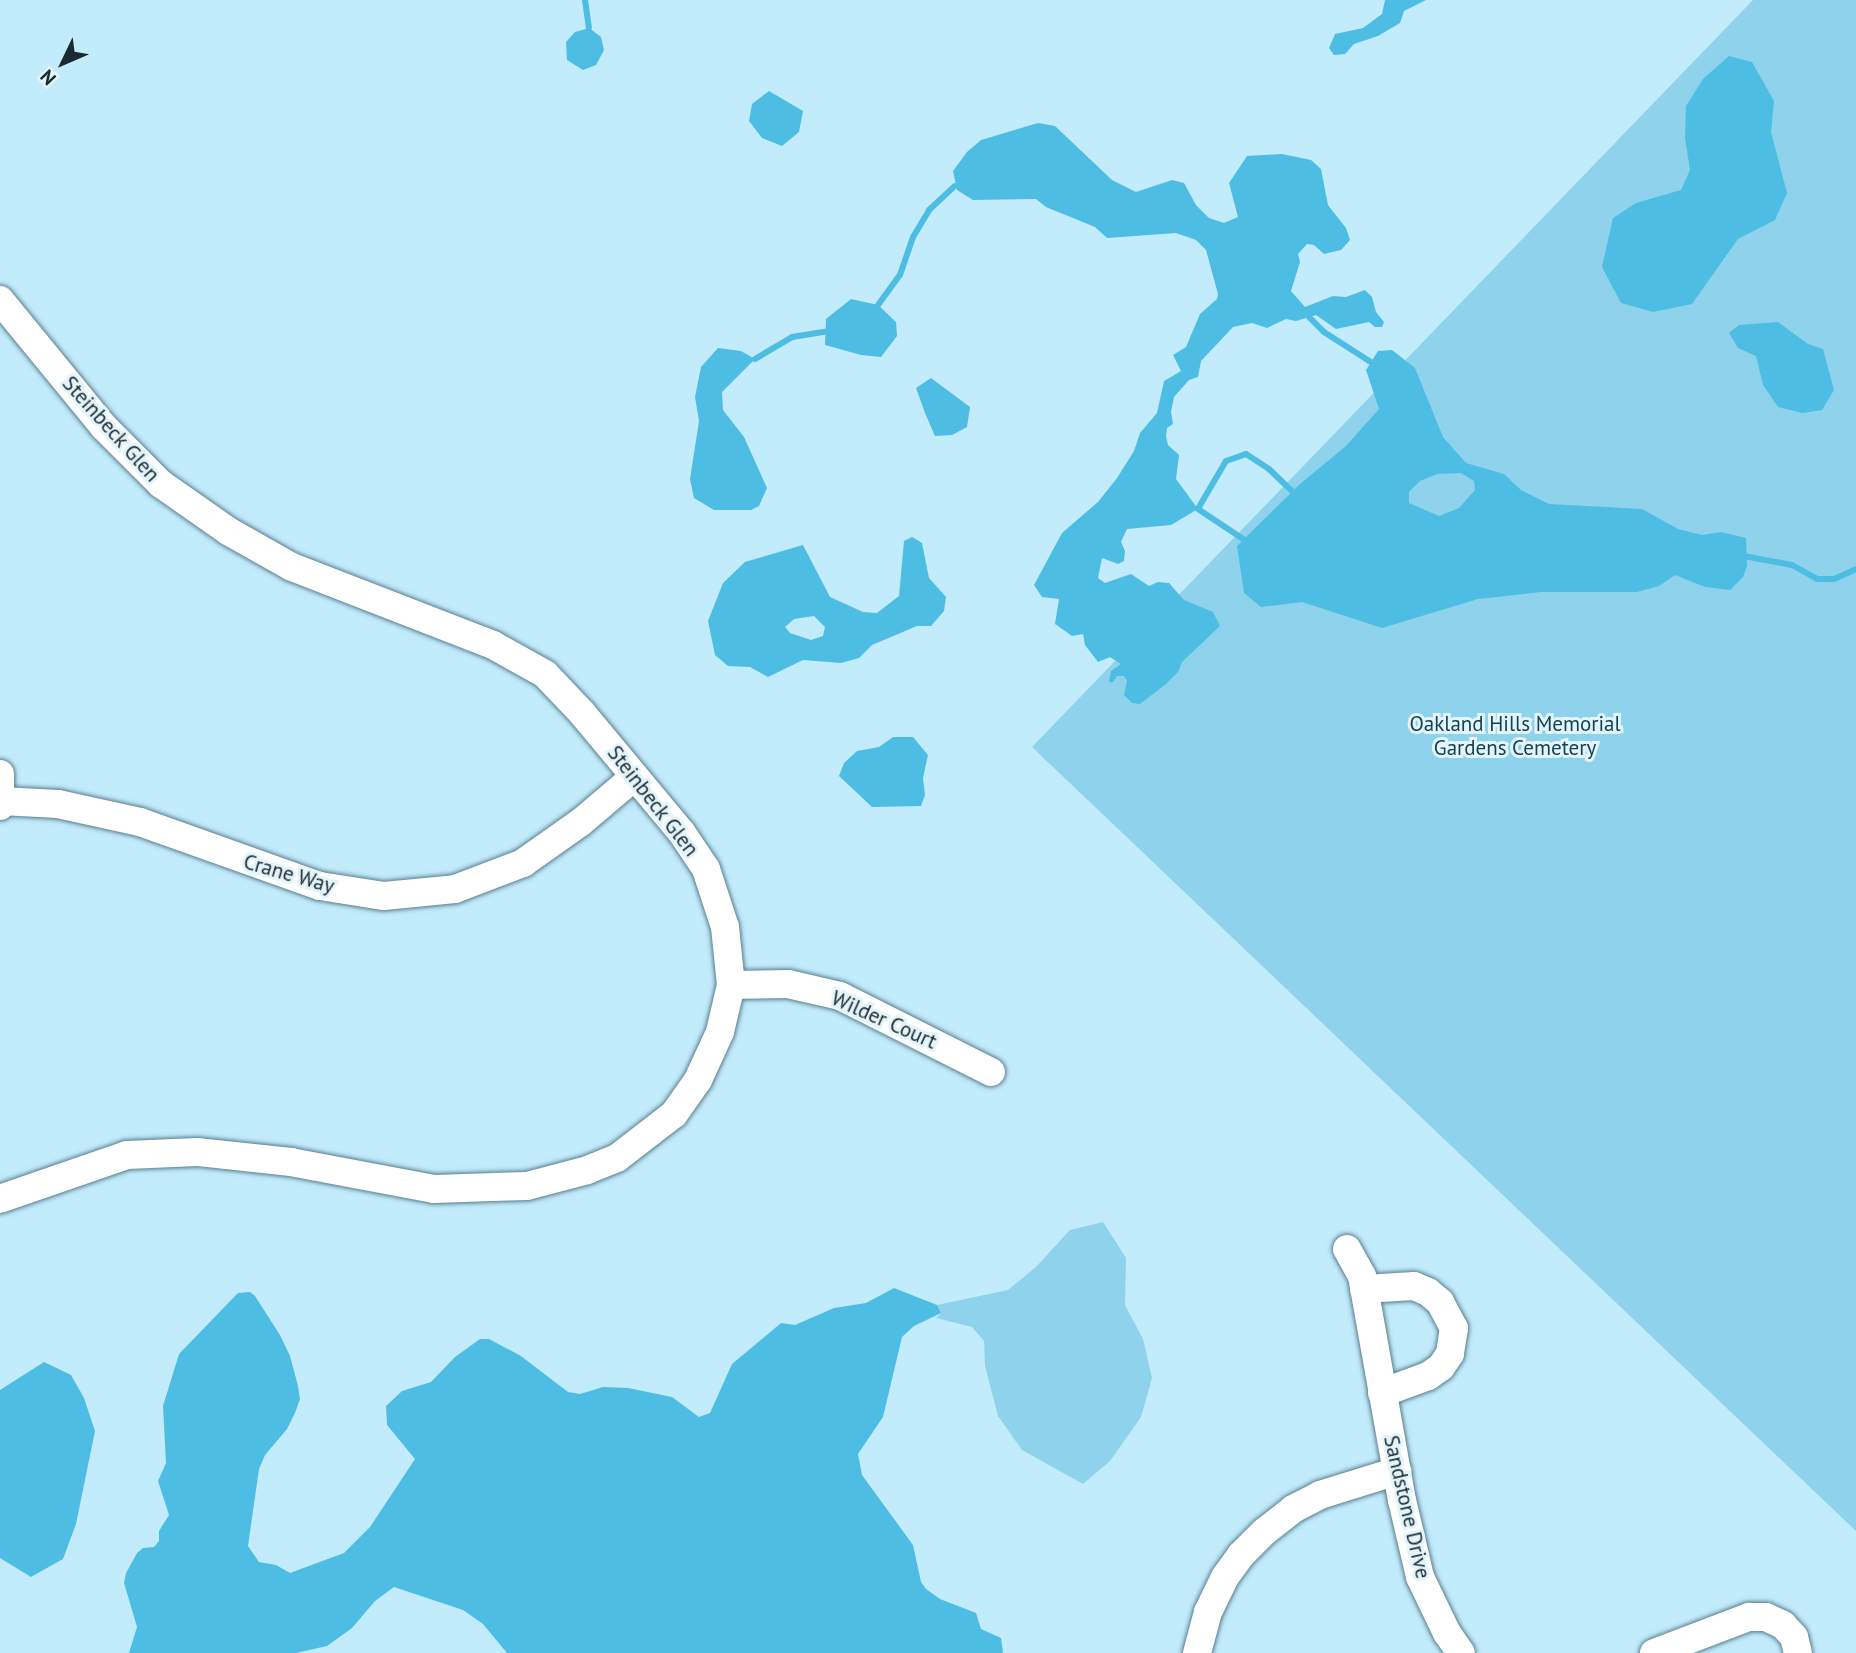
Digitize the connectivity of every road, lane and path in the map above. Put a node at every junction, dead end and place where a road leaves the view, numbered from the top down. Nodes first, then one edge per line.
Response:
1 (0, 300) edge
2 (0, 774) edge
3 (634, 777) junction
4 (1, 801) edge
5 (0, 806) edge
6 (731, 985) junction
7 (991, 1072) dead end
8 (0, 1199) edge
9 (1347, 1249) dead end
10 (1364, 1289) junction
11 (1382, 1393) junction
12 (1397, 1471) junction
13 (1668, 1652) edge
14 (1197, 1653) edge
15 (1461, 1653) edge
16 (1798, 1653) edge

1 - 3 street, Steinbeck Glen
2 - 4 street
3 - 4 street, Crane Way
3 - 6 street, Steinbeck Glen
4 - 5 street
6 - 7 street, Wilder Court
6 - 8 street, Steinbeck Glen
9 - 10 street, Sandstone Drive
10 - 11 street, Sandstone Drive
10 - 11 street
11 - 12 street, Sandstone Drive
12 - 14 street
12 - 15 street, Sandstone Drive
13 - 16 street

